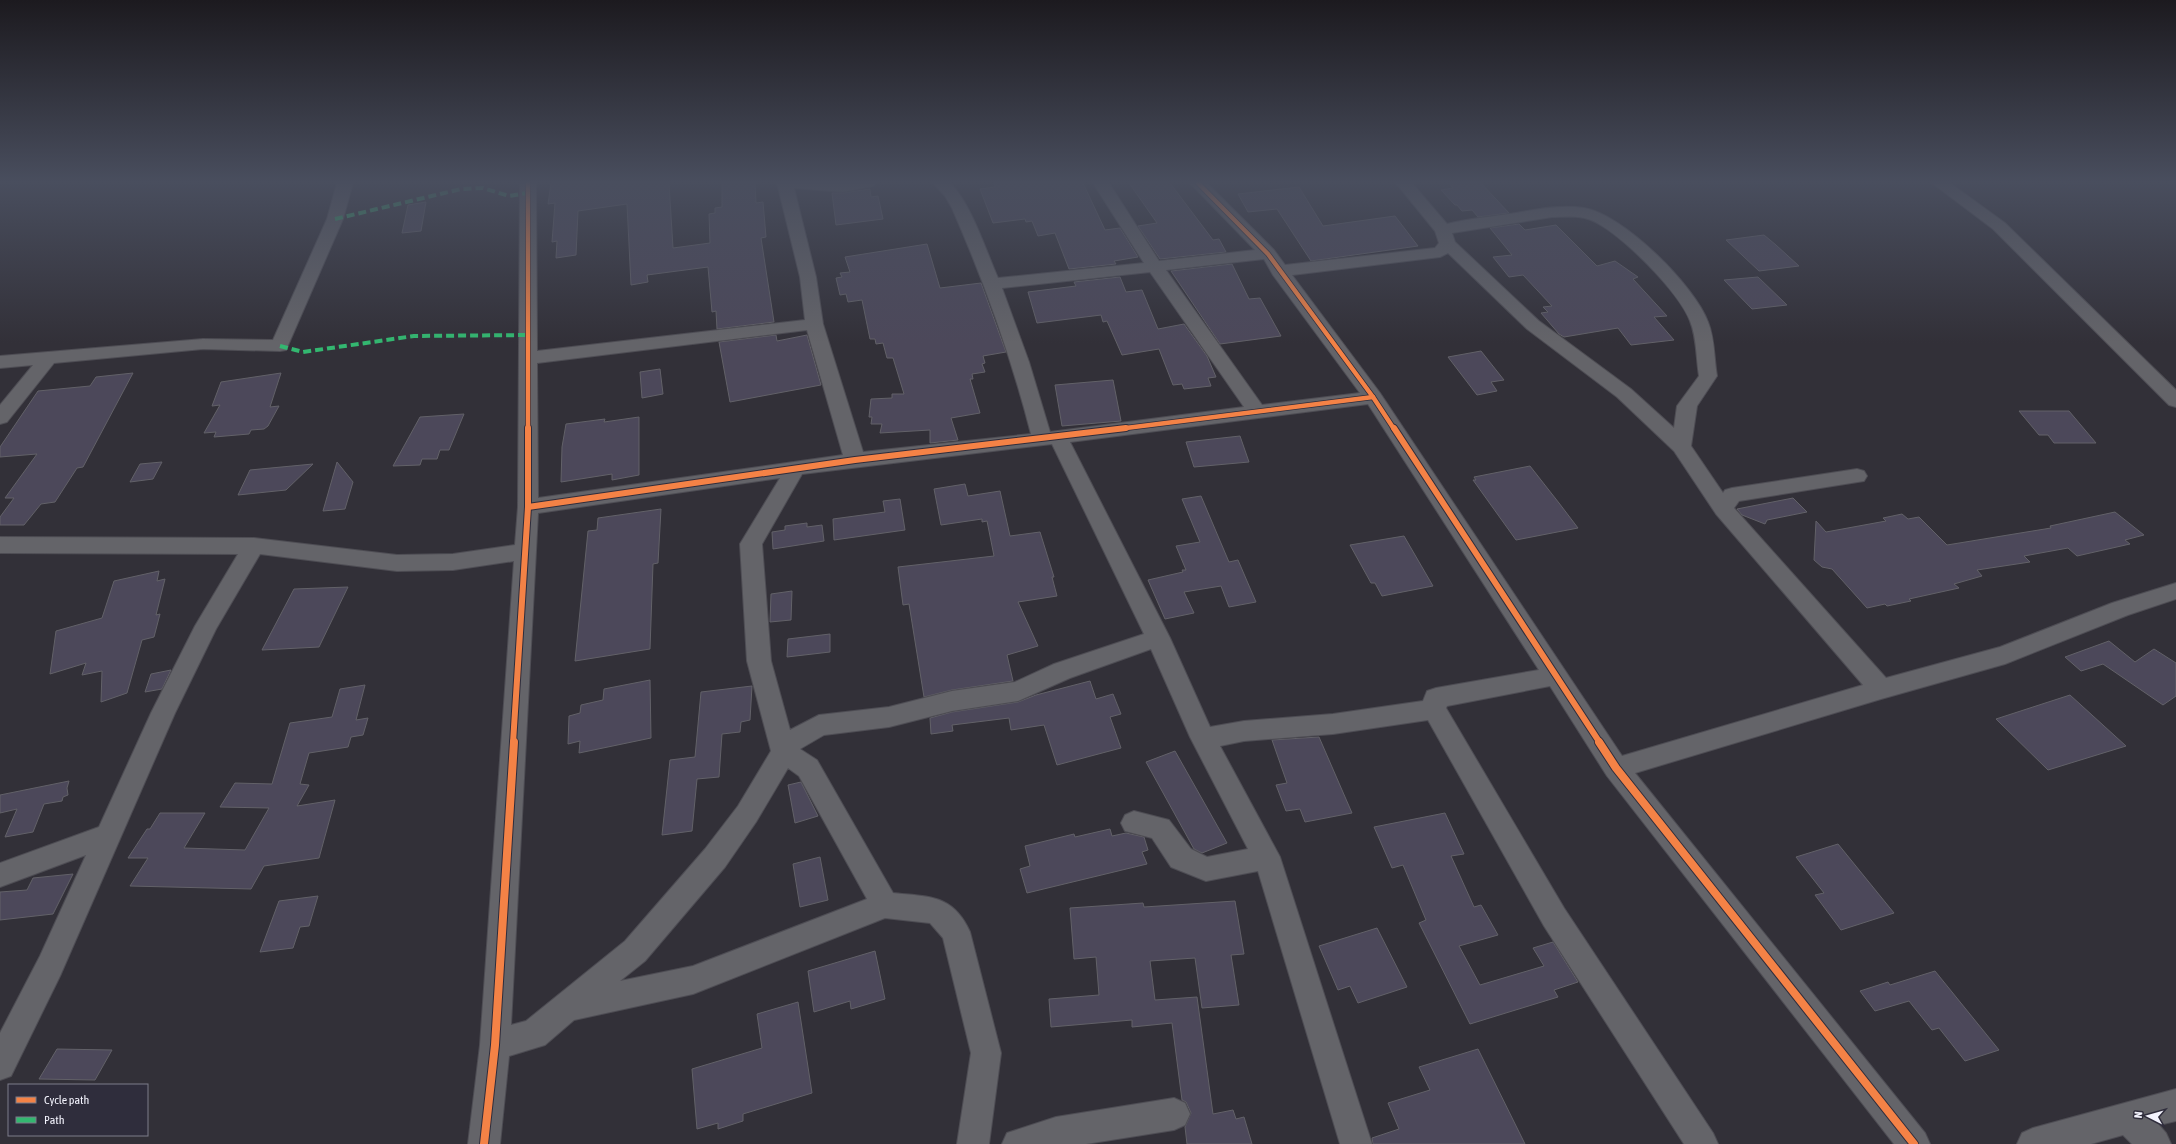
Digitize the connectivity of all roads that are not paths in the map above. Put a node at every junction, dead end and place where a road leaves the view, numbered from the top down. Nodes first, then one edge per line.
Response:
1 (327, 236) edge
2 (528, 236) edge
3 (798, 236) edge
4 (972, 236) edge
5 (1135, 236) edge
6 (1249, 236) edge
7 (1626, 236) edge
8 (2010, 236) edge
9 (1445, 237) joint
10 (1274, 263) junction
11 (1155, 267) junction
12 (993, 284) junction
13 (814, 324) junction
14 (48, 358) junction
15 (529, 358) junction
16 (0, 362) edge
17 (1373, 397) junction
18 (2176, 401) edge
19 (1257, 412) junction
20 (0, 418) edge
21 (1050, 438) junction
22 (1681, 446) junction
23 (855, 460) junction
24 (796, 468) junction
25 (1857, 476) dead end
26 (528, 507) junction
27 (1723, 509) junction
28 (0, 545) edge
29 (254, 546) junction
30 (525, 551) junction
31 (2176, 590) edge
32 (1158, 638) junction
33 (1555, 676) junction
34 (1881, 688) junction
35 (1434, 709) junction
36 (1202, 737) junction
37 (784, 749) junction
38 (1616, 768) junction
39 (1134, 823) dead end
40 (108, 835) junction
41 (1267, 857) junction
42 (0, 875) edge
43 (885, 905) junction
44 (567, 1007) junction
45 (495, 1045) junction
46 (0, 1064) edge
47 (2176, 1105) edge
48 (1174, 1114) dead end
49 (2128, 1118) junction
50 (484, 1144) edge
51 (973, 1144) edge
52 (1018, 1144) edge
53 (1356, 1144) edge
54 (1702, 1144) edge
55 (1914, 1144) edge
56 (2033, 1144) edge
57 (2155, 1144) edge

1 - 14 street
2 - 15 street
3 - 13 street
4 - 12 street
5 - 11 street
6 - 10 street
7 - 22 street
8 - 18 street
9 - 10 street
9 - 22 street
10 - 11 street
10 - 17 street
11 - 12 street
11 - 19 street
12 - 21 street
13 - 15 street
13 - 23 street
14 - 16 street
14 - 20 street
15 - 26 street
17 - 19 street
17 - 33 street
19 - 21 street
21 - 23 street
21 - 32 street
22 - 27 street
23 - 24 street
24 - 26 street
24 - 37 street
25 - 27 street
26 - 30 street
27 - 34 street
28 - 29 street
29 - 30 street
29 - 40 street
30 - 45 street
31 - 34 street
32 - 36 street
32 - 37 street
33 - 35 street
33 - 38 street
34 - 38 street
35 - 36 street
35 - 54 street
36 - 41 street
37 - 43 street
37 - 44 street
38 - 55 street
39 - 41 street
40 - 42 street
40 - 46 street
41 - 53 street
43 - 44 street
43 - 51 street
44 - 45 street
45 - 50 street
47 - 49 street
48 - 52 street
49 - 56 street
49 - 57 street

